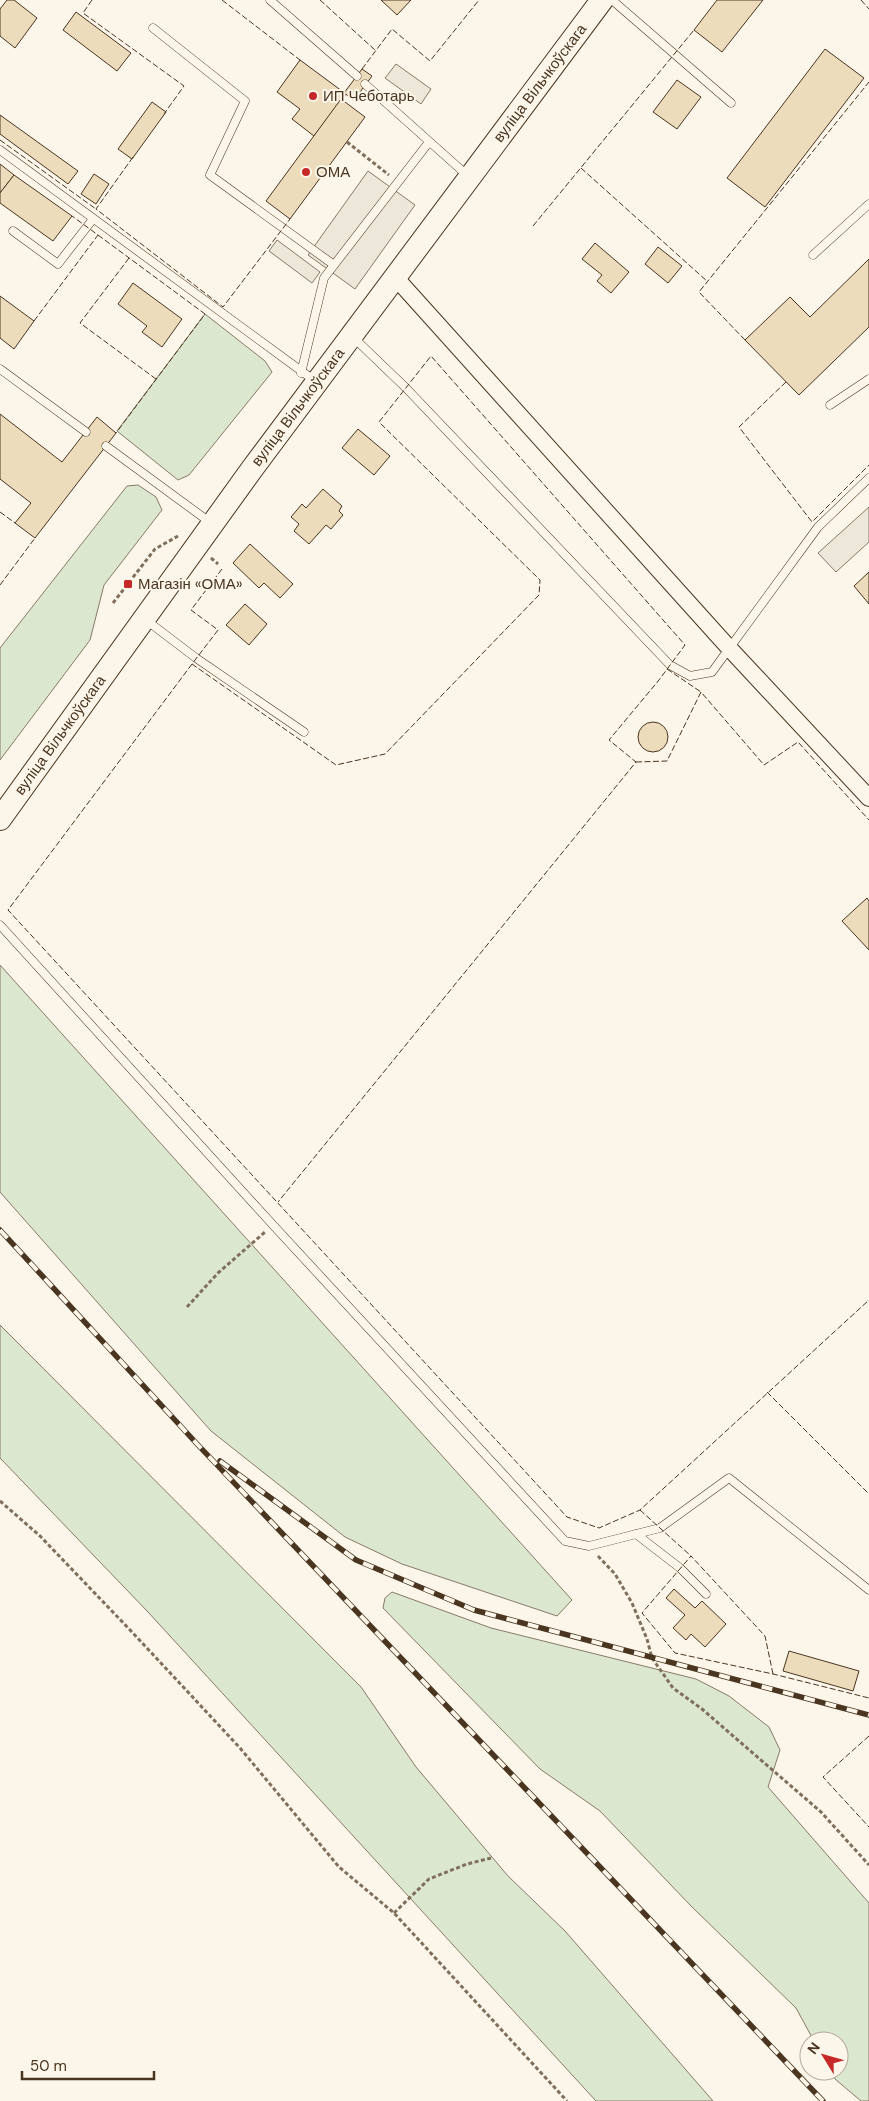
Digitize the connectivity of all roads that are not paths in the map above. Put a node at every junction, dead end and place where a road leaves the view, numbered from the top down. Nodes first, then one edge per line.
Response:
1 (270, 0) edge
2 (602, 0) edge
3 (612, 0) edge
4 (153, 28) dead end
5 (356, 76) dead end
6 (365, 84) dead end
7 (731, 103) dead end
8 (430, 142) junction
9 (0, 150) edge
10 (470, 178) junction
11 (869, 204) edge
12 (93, 219) junction
13 (13, 232) dead end
14 (814, 255) dead end
15 (334, 265) junction
16 (395, 277) junction
17 (352, 336) junction
18 (0, 369) edge
19 (309, 378) junction
20 (869, 379) edge
21 (830, 405) dead end
22 (86, 432) dead end
23 (106, 446) dead end
24 (869, 478) edge
25 (212, 524) junction
26 (144, 618) junction
27 (730, 649) junction
28 (304, 732) dead end
29 (869, 798) edge
30 (0, 819) edge
31 (0, 925) edge
32 (636, 1534) junction
33 (869, 1590) edge
34 (706, 1594) dead end

1 - 5 lane
2 - 10 main road, вуліца Вільчкоўскага
3 - 7 lane
4 - 15 lane
6 - 8 lane
8 - 10 lane
8 - 15 lane
9 - 12 lane
10 - 16 main road, вуліца Вільчкоўскага
11 - 14 lane
12 - 13 lane
12 - 19 lane
15 - 19 lane
16 - 17 main road, вуліца Вільчкоўскага
16 - 27 street
17 - 19 main road, вуліца Вільчкоўскага
17 - 27 lane
18 - 22 lane
19 - 25 main road, вуліца Вільчкоўскага
20 - 21 lane
23 - 25 lane
24 - 27 lane
25 - 26 main road, вуліца Вільчкоўскага
26 - 28 lane
26 - 30 main road, вуліца Вільчкоўскага
27 - 29 street
31 - 32 lane
32 - 33 lane
32 - 34 lane

